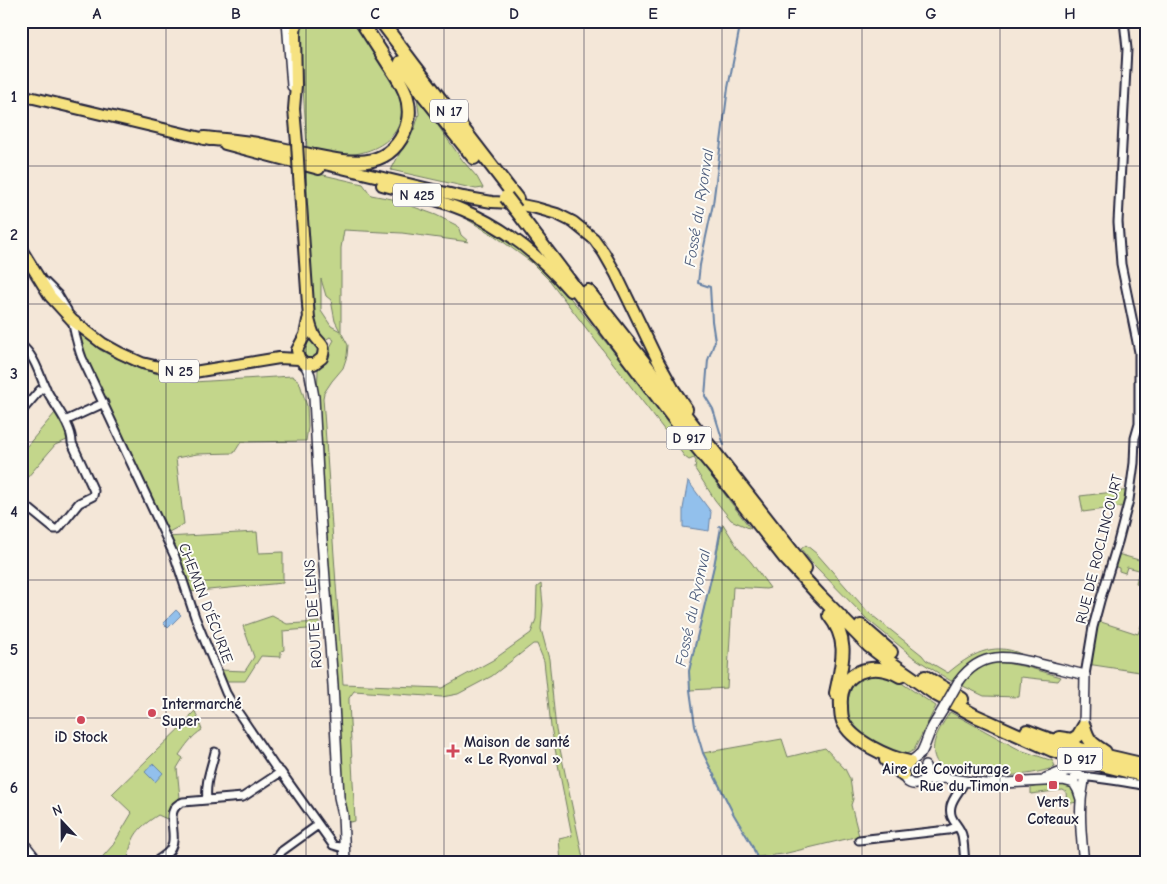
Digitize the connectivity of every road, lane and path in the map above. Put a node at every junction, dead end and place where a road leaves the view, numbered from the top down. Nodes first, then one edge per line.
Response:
1 (287, 21) edge
2 (296, 21) edge
3 (361, 21) edge
4 (373, 21) edge
5 (381, 21) edge
6 (1124, 21) edge
7 (21, 95) edge
8 (294, 109) junction
9 (204, 138) junction
10 (516, 205) junction
11 (21, 249) edge
12 (596, 316) junction
13 (308, 319) junction
14 (79, 337) junction
15 (316, 339) junction
16 (302, 341) junction
17 (21, 345) edge
18 (302, 362) junction
19 (317, 363) junction
20 (46, 388) junction
21 (313, 389) junction
22 (104, 403) junction
23 (21, 412) edge
24 (65, 421) junction
25 (716, 456) junction
26 (21, 502) edge
27 (785, 558) junction
28 (1085, 675) junction
29 (1084, 726) junction
30 (1030, 732) junction
31 (1018, 736) junction
32 (215, 752) dead end
33 (922, 752) junction
34 (1110, 757) junction
35 (911, 762) junction
36 (1146, 764) edge
37 (924, 765) junction
38 (281, 772) junction
39 (903, 775) junction
40 (1146, 776) edge
41 (944, 778) junction
42 (922, 781) junction
43 (1080, 781) junction
44 (964, 782) junction
45 (1146, 786) edge
46 (207, 800) junction
47 (318, 825) junction
48 (956, 827) junction
49 (21, 840) edge
50 (859, 840) dead end
51 (342, 847) junction
52 (965, 862) edge
53 (39, 863) edge
54 (153, 863) edge
55 (273, 863) edge
56 (341, 863) edge
57 (345, 863) edge
58 (559, 863) edge
59 (565, 863) edge
60 (947, 863) edge
61 (1084, 863) edge

1 - 8 street
2 - 8 main road
3 - 9 highway
4 - 10 highway, N 17
5 - 10 highway, N 17
6 - 28 street, RUE DE ROCLINCOURT
7 - 9 main road, N 425
8 - 13 main road, bridge
9 - 12 main road, N 425
9 - 25 main road, N 425
10 - 12 highway, D 917
10 - 25 highway, D 917
11 - 14 main road, N 25
12 - 27 highway, D 917
13 - 15 main road
13 - 16 main road
14 - 18 main road, N 25
14 - 22 street, CHEMIN D'ÉCURIE
15 - 16 main road
15 - 19 main road
16 - 18 main road
17 - 20 street
18 - 19 main road
18 - 21 street, ROUTE DE LENS
19 - 21 street
20 - 23 street
20 - 24 street
21 - 51 street, ROUTE DE LENS
22 - 24 street
22 - 38 street, CHEMIN D'ÉCURIE
24 - 26 street
25 - 30 highway, D 917
27 - 31 highway, D 917
27 - 39 highway
28 - 29 street
28 - 33 street, bridge
29 - 30 highway
29 - 34 highway
30 - 34 highway, D 917
31 - 35 highway
31 - 40 highway, D 917
32 - 46 street
33 - 35 street
33 - 37 street
34 - 36 highway, D 917
35 - 37 street
35 - 39 street
37 - 41 street
37 - 42 street
38 - 46 street
38 - 47 street, CHEMIN D'ÉCURIE
39 - 42 street
41 - 42 street
41 - 44 street
43 - 44 street
43 - 45 street
43 - 61 street
44 - 48 street
46 - 54 street
47 - 51 street, CHEMIN D'ÉCURIE
47 - 55 street
48 - 50 street
48 - 52 street
49 - 53 street
51 - 56 street
51 - 57 street, ROUTE DE LENS
52 - 60 street
58 - 59 street

